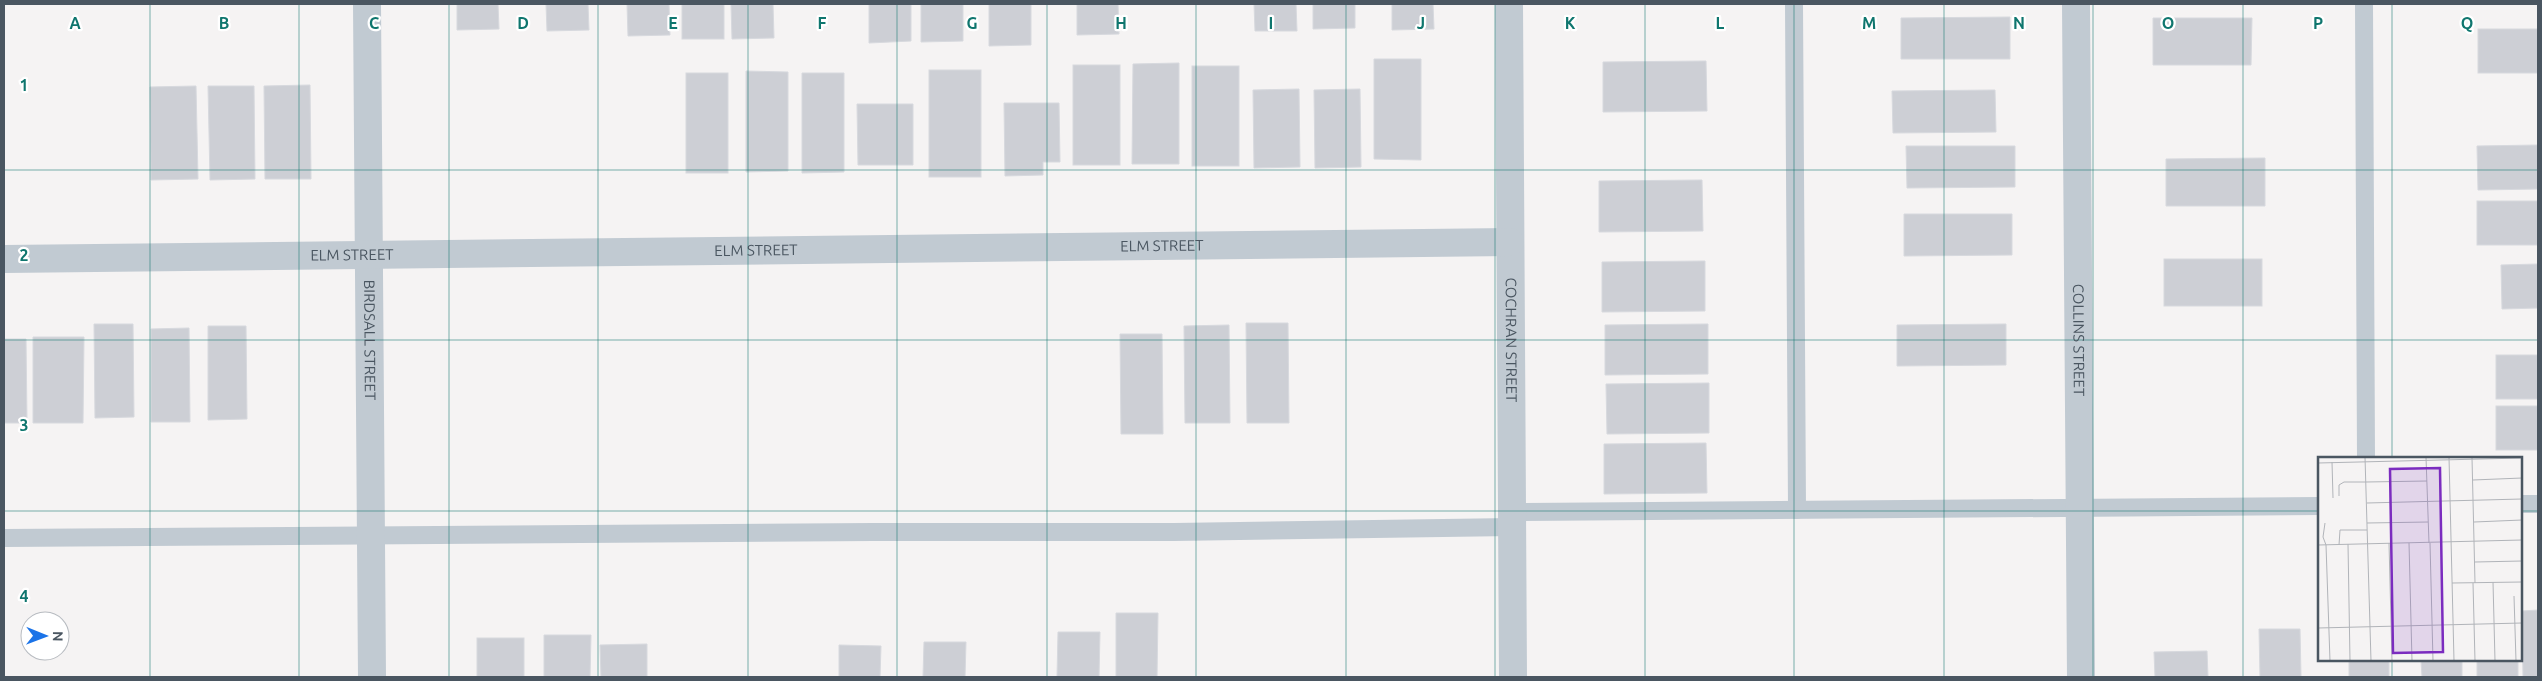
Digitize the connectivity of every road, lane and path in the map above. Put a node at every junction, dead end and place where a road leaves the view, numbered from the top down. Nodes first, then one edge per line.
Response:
1 (367, 4) edge
2 (1508, 4) edge
3 (1794, 4) edge
4 (2076, 4) edge
5 (2364, 4) edge
6 (1510, 242) junction
7 (369, 257) junction
8 (4, 259) edge
9 (2366, 457) edge
10 (2522, 504) edge
11 (2538, 504) edge
12 (2318, 506) edge
13 (2079, 508) junction
14 (1797, 510) junction
15 (1512, 520) junction
16 (371, 536) junction
17 (4, 538) edge
18 (372, 677) edge
19 (1513, 677) edge
20 (2080, 677) edge

1 - 7 street, BIRDSALL STREET
2 - 6 street, COCHRAN STREET
3 - 14 lane
4 - 13 street, COLLINS STREET
5 - 9 lane
6 - 7 street, ELM STREET
6 - 15 street, COCHRAN STREET
7 - 8 street, ELM STREET
7 - 16 street, BIRDSALL STREET
10 - 11 lane
12 - 13 lane
13 - 14 lane
13 - 20 street, COLLINS STREET
14 - 15 lane
15 - 16 lane
15 - 19 street, COCHRAN STREET
16 - 17 lane
16 - 18 street, BIRDSALL STREET

